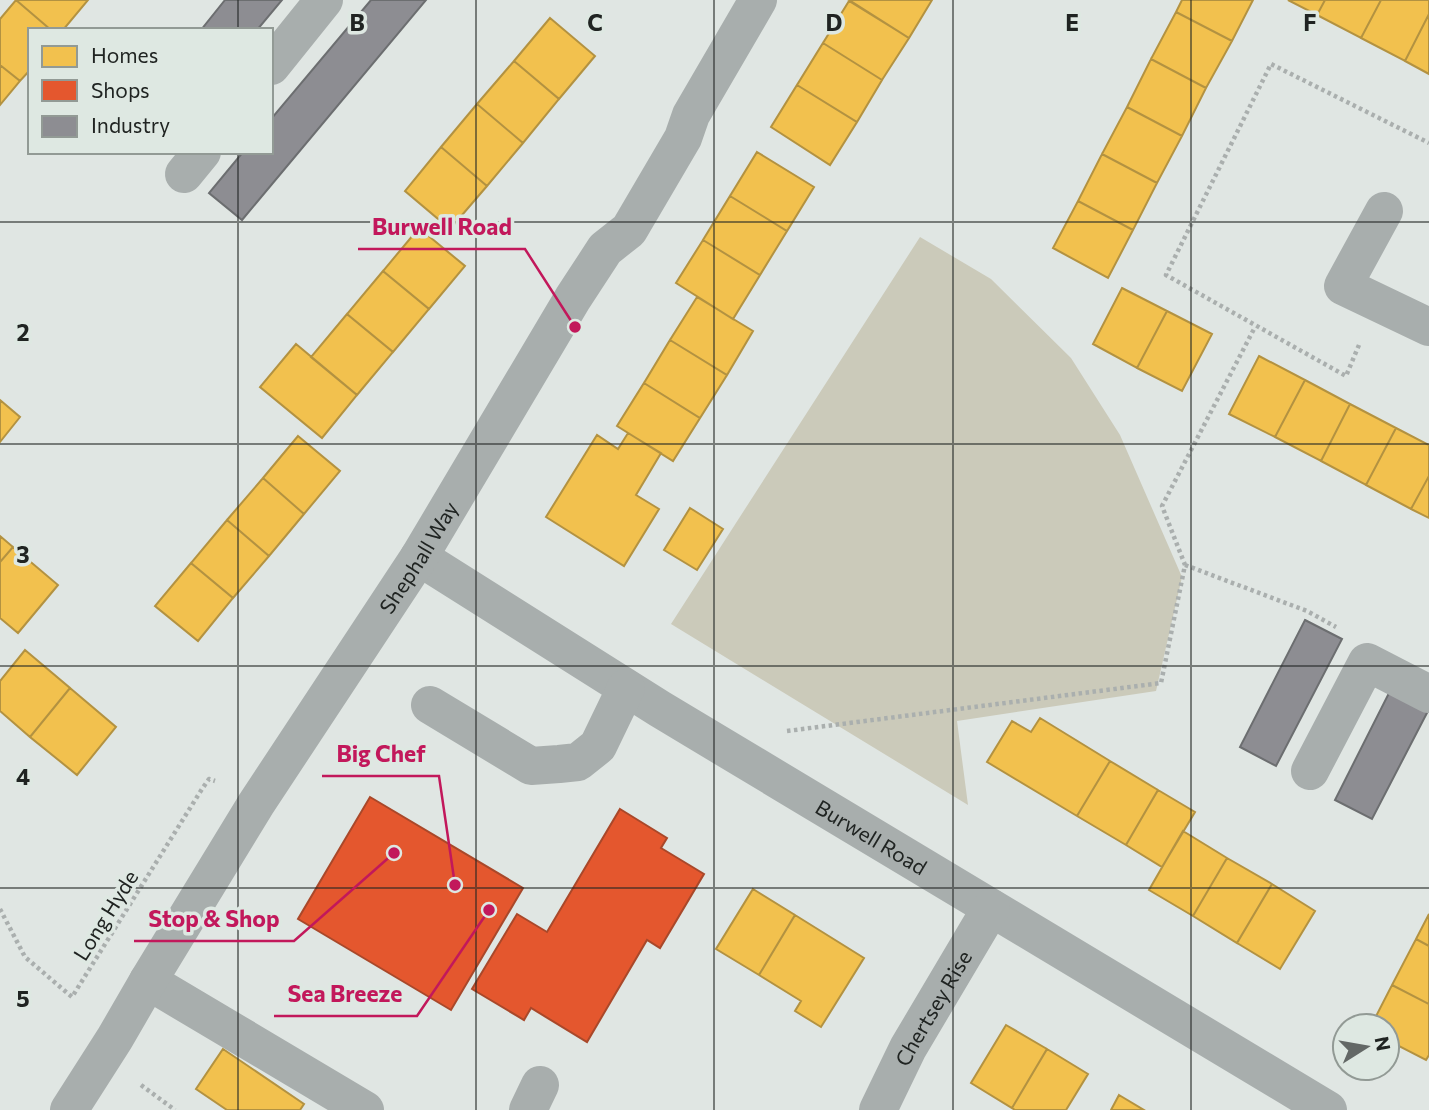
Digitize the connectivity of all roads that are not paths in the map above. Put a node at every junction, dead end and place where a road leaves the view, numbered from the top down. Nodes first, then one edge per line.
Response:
1 (324, 0) edge
2 (758, 0) edge
3 (273, 64) edge
4 (1384, 211) dead end
5 (1429, 327) edge
6 (419, 556) junction
7 (626, 688) junction
8 (1429, 694) edge
9 (430, 705) dead end
10 (1310, 771) dead end
11 (991, 908) junction
12 (148, 981) junction
13 (69, 1110) edge
14 (365, 1110) edge
15 (878, 1110) edge
16 (1328, 1110) edge

1 - 3 street
2 - 6 street, Shephall Way
4 - 5 street
6 - 7 street, Burwell Road
6 - 12 street, Shephall Way
7 - 9 street
7 - 11 street, Burwell Road
8 - 10 street
11 - 15 street, Chertsey Rise
11 - 16 street, Burwell Road
12 - 13 street, Shephall Way
12 - 14 street

